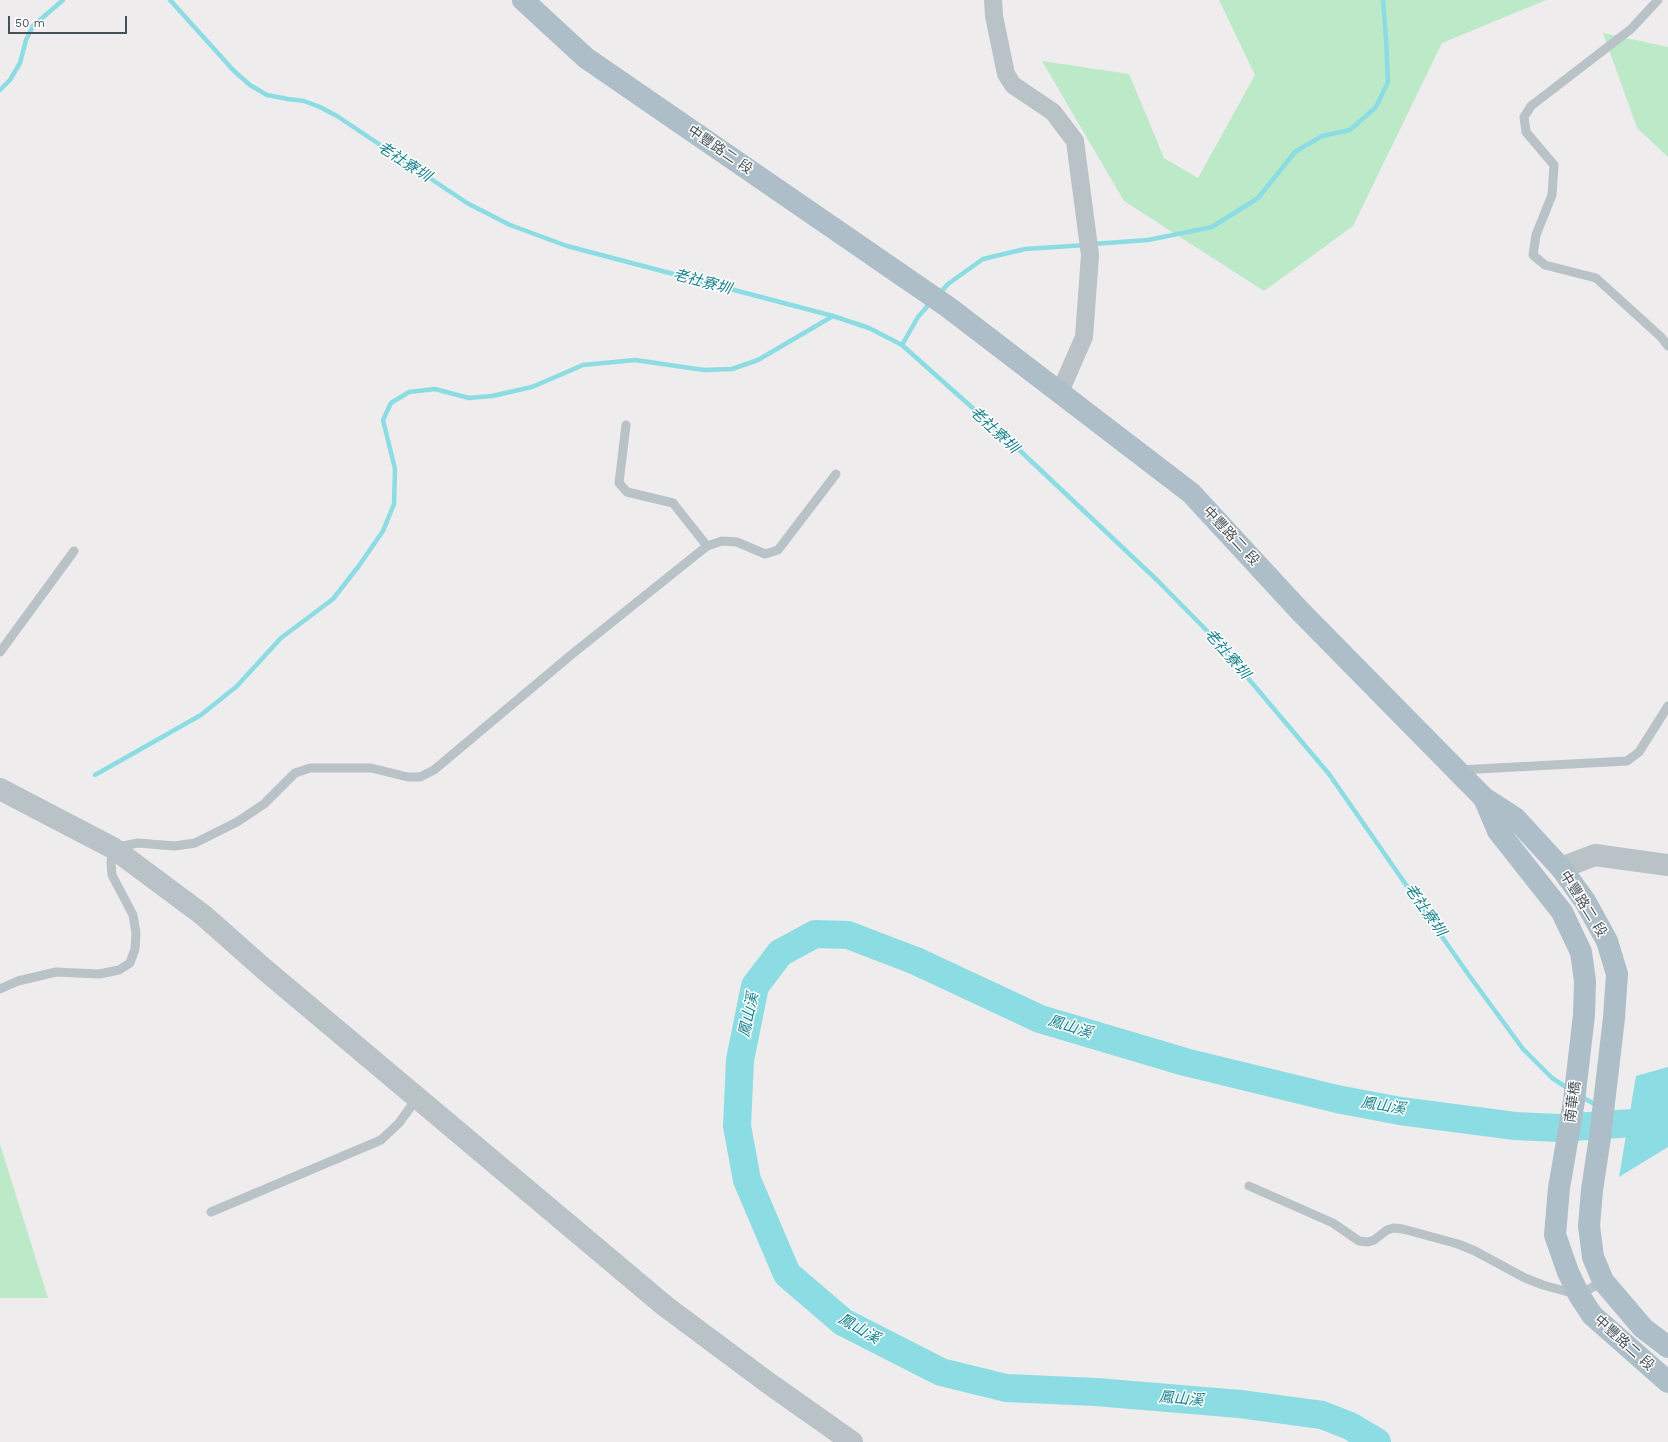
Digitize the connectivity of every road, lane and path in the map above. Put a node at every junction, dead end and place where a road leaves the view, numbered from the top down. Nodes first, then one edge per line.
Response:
1 (523, 0) edge
2 (993, 0) edge
3 (1658, 0) edge
4 (1668, 346) edge
5 (1060, 392) junction
6 (626, 425) dead end
7 (836, 474) dead end
8 (707, 546) junction
9 (74, 551) dead end
10 (0, 652) edge
11 (1668, 706) edge
12 (1456, 770) junction
13 (0, 789) edge
14 (1484, 798) junction
15 (113, 848) junction
16 (1668, 865) edge
17 (1561, 868) junction
18 (0, 989) edge
19 (1584, 1015) joint
20 (417, 1098) junction
21 (1249, 1186) dead end
22 (1559, 1188) joint
23 (211, 1212) dead end
24 (1603, 1281) junction
25 (1579, 1295) junction
26 (1668, 1347) edge
27 (1668, 1382) edge
28 (852, 1442) edge

1 - 5 main road, 中豐路二 段
2 - 5 street
3 - 4 lane
5 - 12 main road, 中豐路二 段
6 - 8 lane
7 - 8 lane
8 - 15 lane
9 - 10 lane
11 - 12 lane
12 - 14 main road, 中豐路二 段
13 - 15 street
14 - 17 main road, 中豐路二 段
14 - 19 main road, 中豐路二 段
15 - 18 lane
15 - 20 street
16 - 17 street
17 - 24 main road, 中豐路二 段
19 - 22 main road, 南華橋
20 - 23 lane
20 - 28 street
21 - 25 lane
22 - 25 main road, 中豐路二 段
24 - 25 lane
24 - 26 main road, 中豐路二 段
25 - 27 main road, 中豐路二 段

